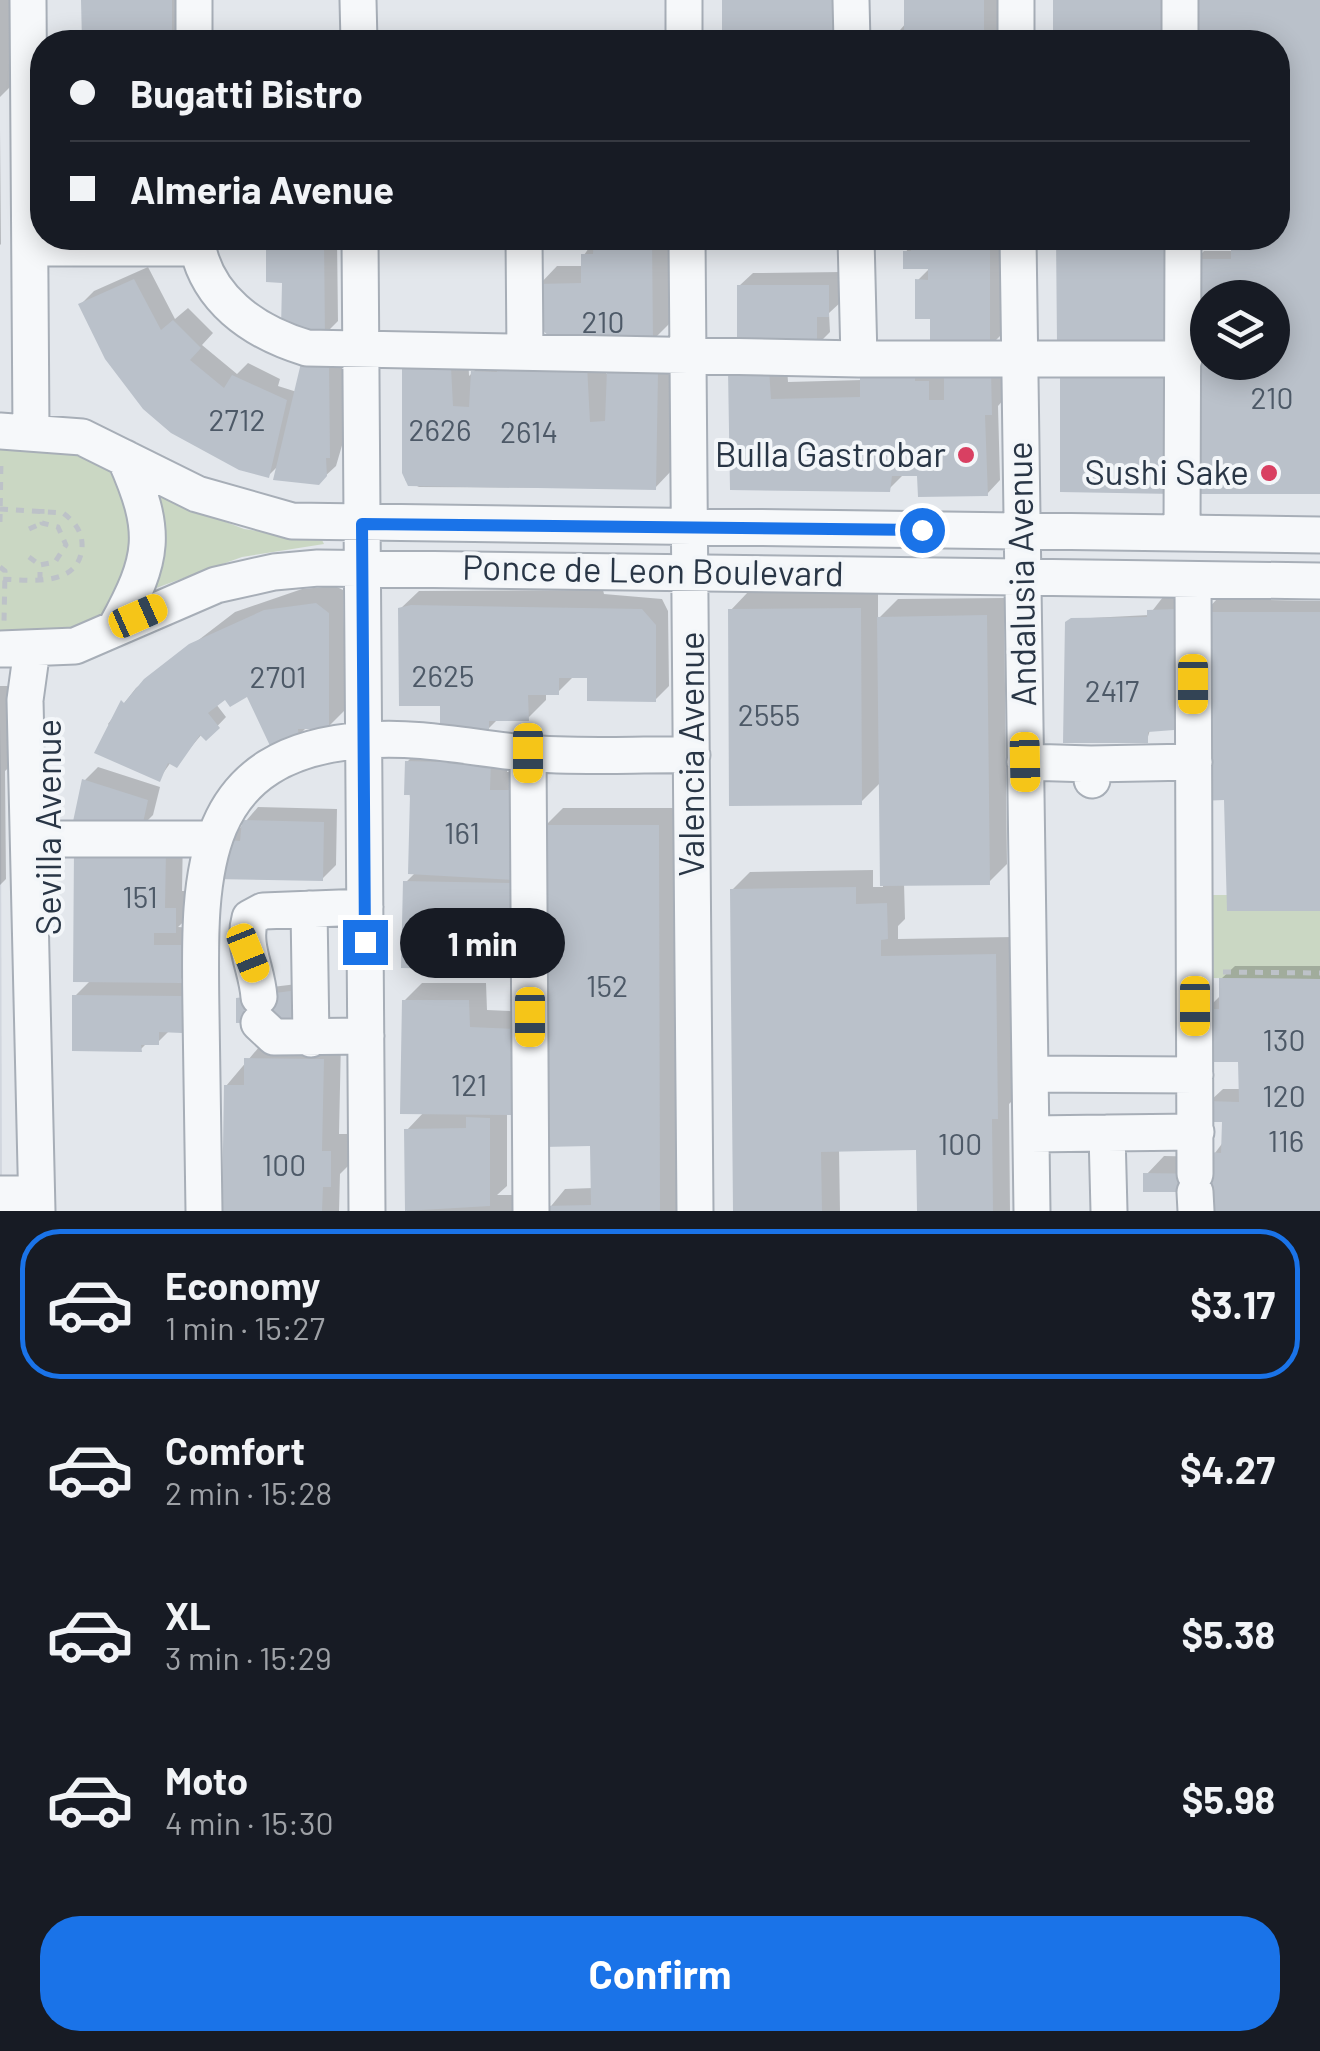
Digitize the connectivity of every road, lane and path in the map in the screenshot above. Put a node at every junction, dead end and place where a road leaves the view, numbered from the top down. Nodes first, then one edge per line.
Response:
1 (28, 0) edge
2 (194, 0) edge
3 (358, 0) edge
4 (684, 0) edge
5 (852, 0) edge
6 (1016, 0) edge
7 (1180, 0) edge
8 (194, 30) edge
9 (358, 30) edge
10 (684, 30) edge
11 (852, 30) edge
12 (1016, 30) edge
13 (1180, 30) edge
14 (14, 128) edge
15 (30, 248) joint
16 (200, 250) edge
17 (360, 250) edge
18 (524, 250) edge
19 (687, 250) edge
20 (856, 250) edge
21 (1018, 250) edge
22 (1182, 250) edge
23 (361, 350) junction
24 (525, 352) junction
25 (688, 356) junction
26 (859, 359) junction
27 (1184, 359) junction
28 (1018, 360) junction
29 (11, 436) edge
30 (125, 458) junction
31 (0, 509) edge
32 (42, 509) junction
33 (0, 522) edge
34 (42, 522) junction
35 (362, 524) junction
36 (29, 529) dead end
37 (690, 529) junction
38 (1021, 530) junction
39 (1182, 533) junction
40 (1320, 535) edge
41 (66, 545) junction
42 (82, 546) junction
43 (29, 557) dead end
44 (40, 565) junction
45 (362, 567) junction
46 (0, 568) edge
47 (691, 572) junction
48 (1022, 576) junction
49 (2, 579) edge
50 (40, 580) junction
51 (1320, 580) edge
52 (1193, 581) junction
53 (116, 627) junction
54 (12, 644) edge
55 (363, 740) junction
56 (528, 753) junction
57 (692, 755) junction
58 (1025, 762) junction
59 (1194, 762) junction
60 (52, 839) junction
61 (214, 839) junction
62 (365, 907) junction
63 (309, 909) junction
64 (1195, 972) junction
65 (1320, 973) edge
66 (36, 1036) junction
67 (366, 1036) junction
68 (311, 1038) junction
69 (1030, 1074) junction
70 (1196, 1075) junction
71 (1196, 1132) junction
72 (1108, 1133) junction
73 (1030, 1134) junction
74 (1196, 1192) edge
75 (0, 1194) edge
76 (36, 1202) edge
77 (204, 1211) edge
78 (367, 1211) edge
79 (531, 1211) edge
80 (695, 1211) edge
81 (1032, 1211) edge
82 (1109, 1211) edge

1 - 14 street
2 - 8 street
3 - 9 street
4 - 10 street
5 - 11 street
6 - 12 street
7 - 13 street
14 - 15 street
15 - 29 street
16 - 23 street
17 - 23 street
18 - 24 street
19 - 25 street, Valencia Avenue
20 - 26 street
21 - 28 street, Andalusia Avenue
22 - 27 street
23 - 24 street
23 - 35 street
24 - 25 street
25 - 26 street
25 - 37 street, Valencia Avenue
26 - 28 street
27 - 28 street
27 - 39 street
28 - 38 street, Andalusia Avenue
29 - 30 street, Ponce de Leon Boulevard
29 - 31 path
30 - 35 street, Ponce de Leon Boulevard
30 - 53 street
31 - 32 path
31 - 33 path
32 - 34 path
32 - 42 path
34 - 36 path
34 - 41 path
35 - 37 street, Ponce de Leon Boulevard
35 - 45 street
37 - 38 street, Ponce de Leon Boulevard
37 - 47 street, Valencia Avenue
38 - 39 street, Ponce de Leon Boulevard
38 - 48 street, Andalusia Avenue
39 - 40 street, Ponce de Leon Boulevard
41 - 42 path
41 - 44 path
42 - 50 path
43 - 44 path
44 - 50 path
45 - 47 street, Ponce de Leon Boulevard
45 - 53 street, Ponce de Leon Boulevard
45 - 55 street
46 - 49 path
47 - 48 street, Ponce de Leon Boulevard
47 - 57 street, Valencia Avenue
48 - 52 street, Ponce de Leon Boulevard
48 - 58 street, Andalusia Avenue
49 - 50 path
49 - 54 path
51 - 52 street, Ponce de Leon Boulevard
52 - 59 street
53 - 54 street, Ponce de Leon Boulevard
54 - 60 street, Sevilla Avenue
54 - 66 street, Sevilla Avenue
55 - 56 street
55 - 61 street
55 - 62 street
56 - 57 street
56 - 79 street
57 - 80 street, Valencia Avenue
58 - 59 street
58 - 69 street, Andalusia Avenue
59 - 64 street
60 - 61 street
60 - 66 street, Sevilla Avenue
61 - 77 street
62 - 63 street
62 - 67 street
63 - 68 street
63 - 68 street
64 - 65 path
64 - 70 street
66 - 76 street, Sevilla Avenue
67 - 68 street
67 - 78 street
69 - 70 street
69 - 73 street, Andalusia Avenue
70 - 71 street
71 - 72 street
71 - 74 street
72 - 73 street
72 - 82 street
73 - 81 street, Andalusia Avenue
75 - 76 street

